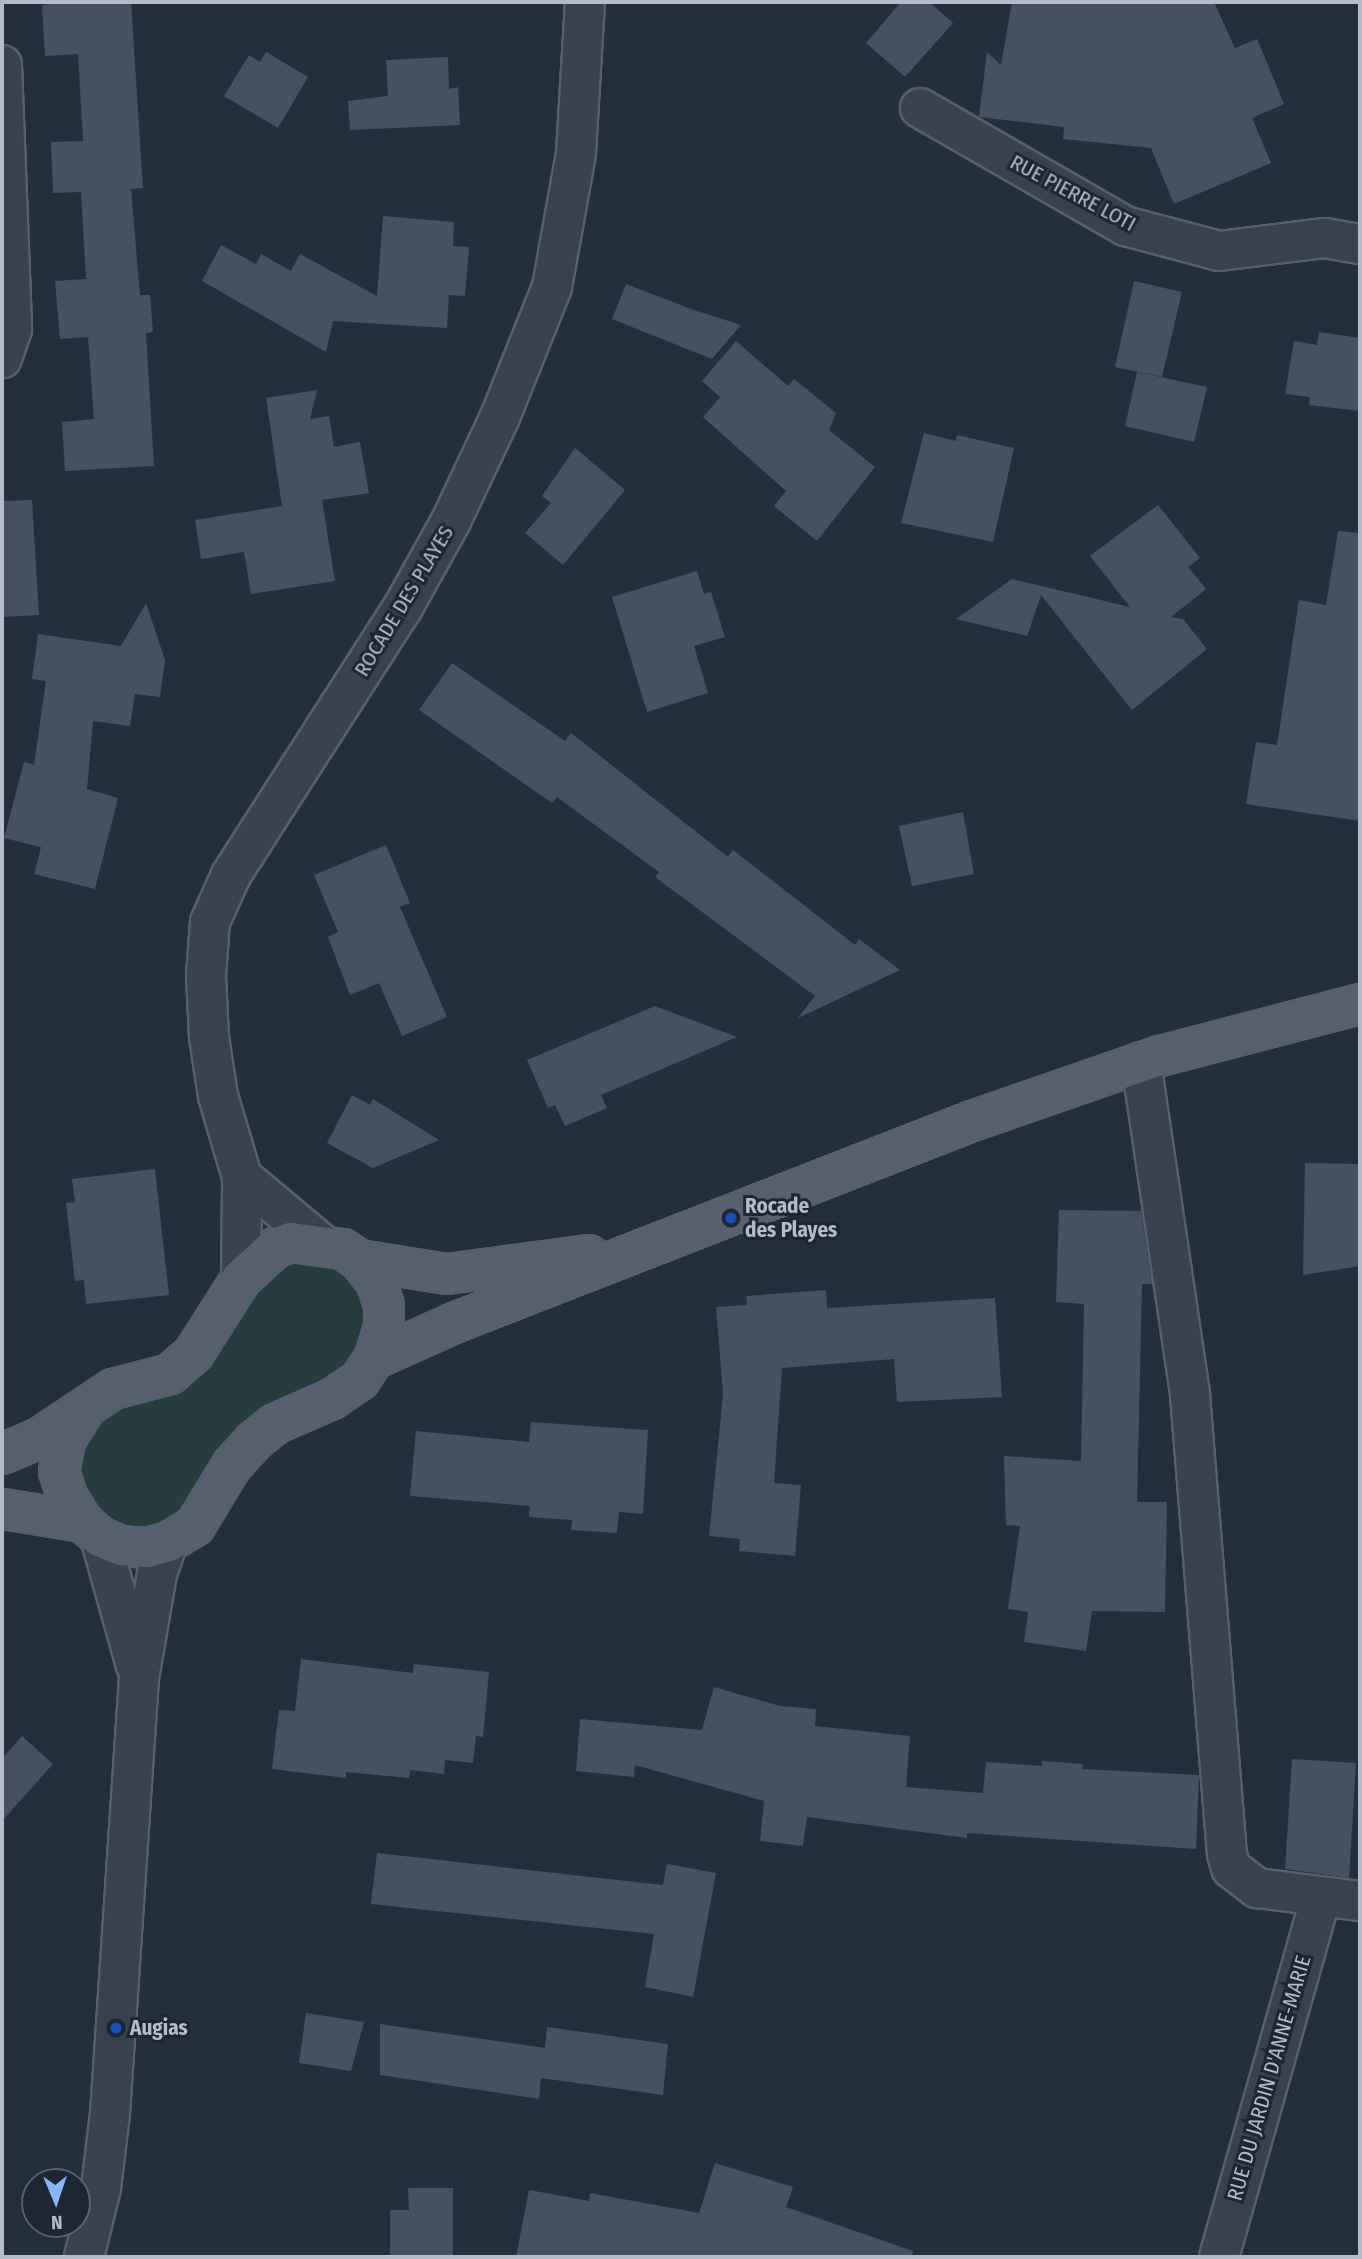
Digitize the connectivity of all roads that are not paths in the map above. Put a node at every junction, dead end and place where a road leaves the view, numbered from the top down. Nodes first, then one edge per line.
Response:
1 (585, 2) edge
2 (2, 65) edge
3 (920, 108) dead end
4 (1360, 244) edge
5 (2, 358) edge
6 (1360, 1004) edge
7 (1141, 1062) junction
8 (242, 1177) junction
9 (322, 1244) junction
10 (664, 1244) junction
11 (359, 1260) junction
12 (241, 1279) junction
13 (374, 1359) junction
14 (85, 1408) junction
15 (2, 1454) edge
16 (2, 1509) edge
17 (91, 1530) junction
18 (168, 1542) junction
19 (139, 1678) junction
20 (1320, 1899) junction
21 (1360, 1901) edge
22 (84, 2257) edge
23 (1219, 2257) edge

1 - 8 street, ROCADE DES PLAYES
2 - 5 street
3 - 4 street, RUE PIERRE LOTI
6 - 7 main road
7 - 10 main road
7 - 20 street
8 - 9 street
8 - 12 street, ROCADE DES PLAYES
9 - 11 main road
9 - 12 main road
10 - 11 main road
10 - 13 main road
11 - 13 main road
12 - 14 main road
13 - 18 main road
14 - 15 main road
14 - 17 main road
16 - 17 main road
17 - 18 main road
17 - 19 street
18 - 19 street
19 - 22 street
20 - 21 street
20 - 23 street, RUE DU JARDIN D'ANNE-MARIE

